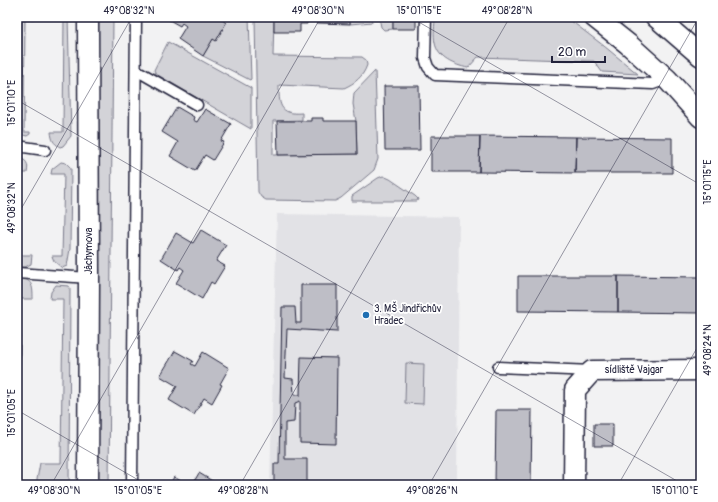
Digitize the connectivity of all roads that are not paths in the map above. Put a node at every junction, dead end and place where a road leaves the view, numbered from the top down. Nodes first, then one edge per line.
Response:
1 (88, 17) edge
2 (136, 17) edge
3 (426, 17) edge
4 (594, 17) edge
5 (656, 17) edge
6 (701, 56) edge
7 (136, 70) junction
8 (667, 79) junction
9 (197, 104) dead end
10 (701, 117) edge
11 (18, 145) edge
12 (45, 150) dead end
13 (17, 273) edge
14 (89, 278) junction
15 (498, 367) dead end
16 (701, 370) edge
17 (592, 371) junction
18 (88, 485) edge
19 (132, 485) edge
20 (574, 485) edge

1 - 14 street, Jáchymova
2 - 7 lane
3 - 8 lane
4 - 8 street
5 - 6 street
7 - 9 lane
7 - 19 lane
8 - 10 street
11 - 12 lane
13 - 14 lane
14 - 18 street, Jáchymova
15 - 17 lane
16 - 17 street, sídliště Vajgar
17 - 20 street, sídliště Vajgar

